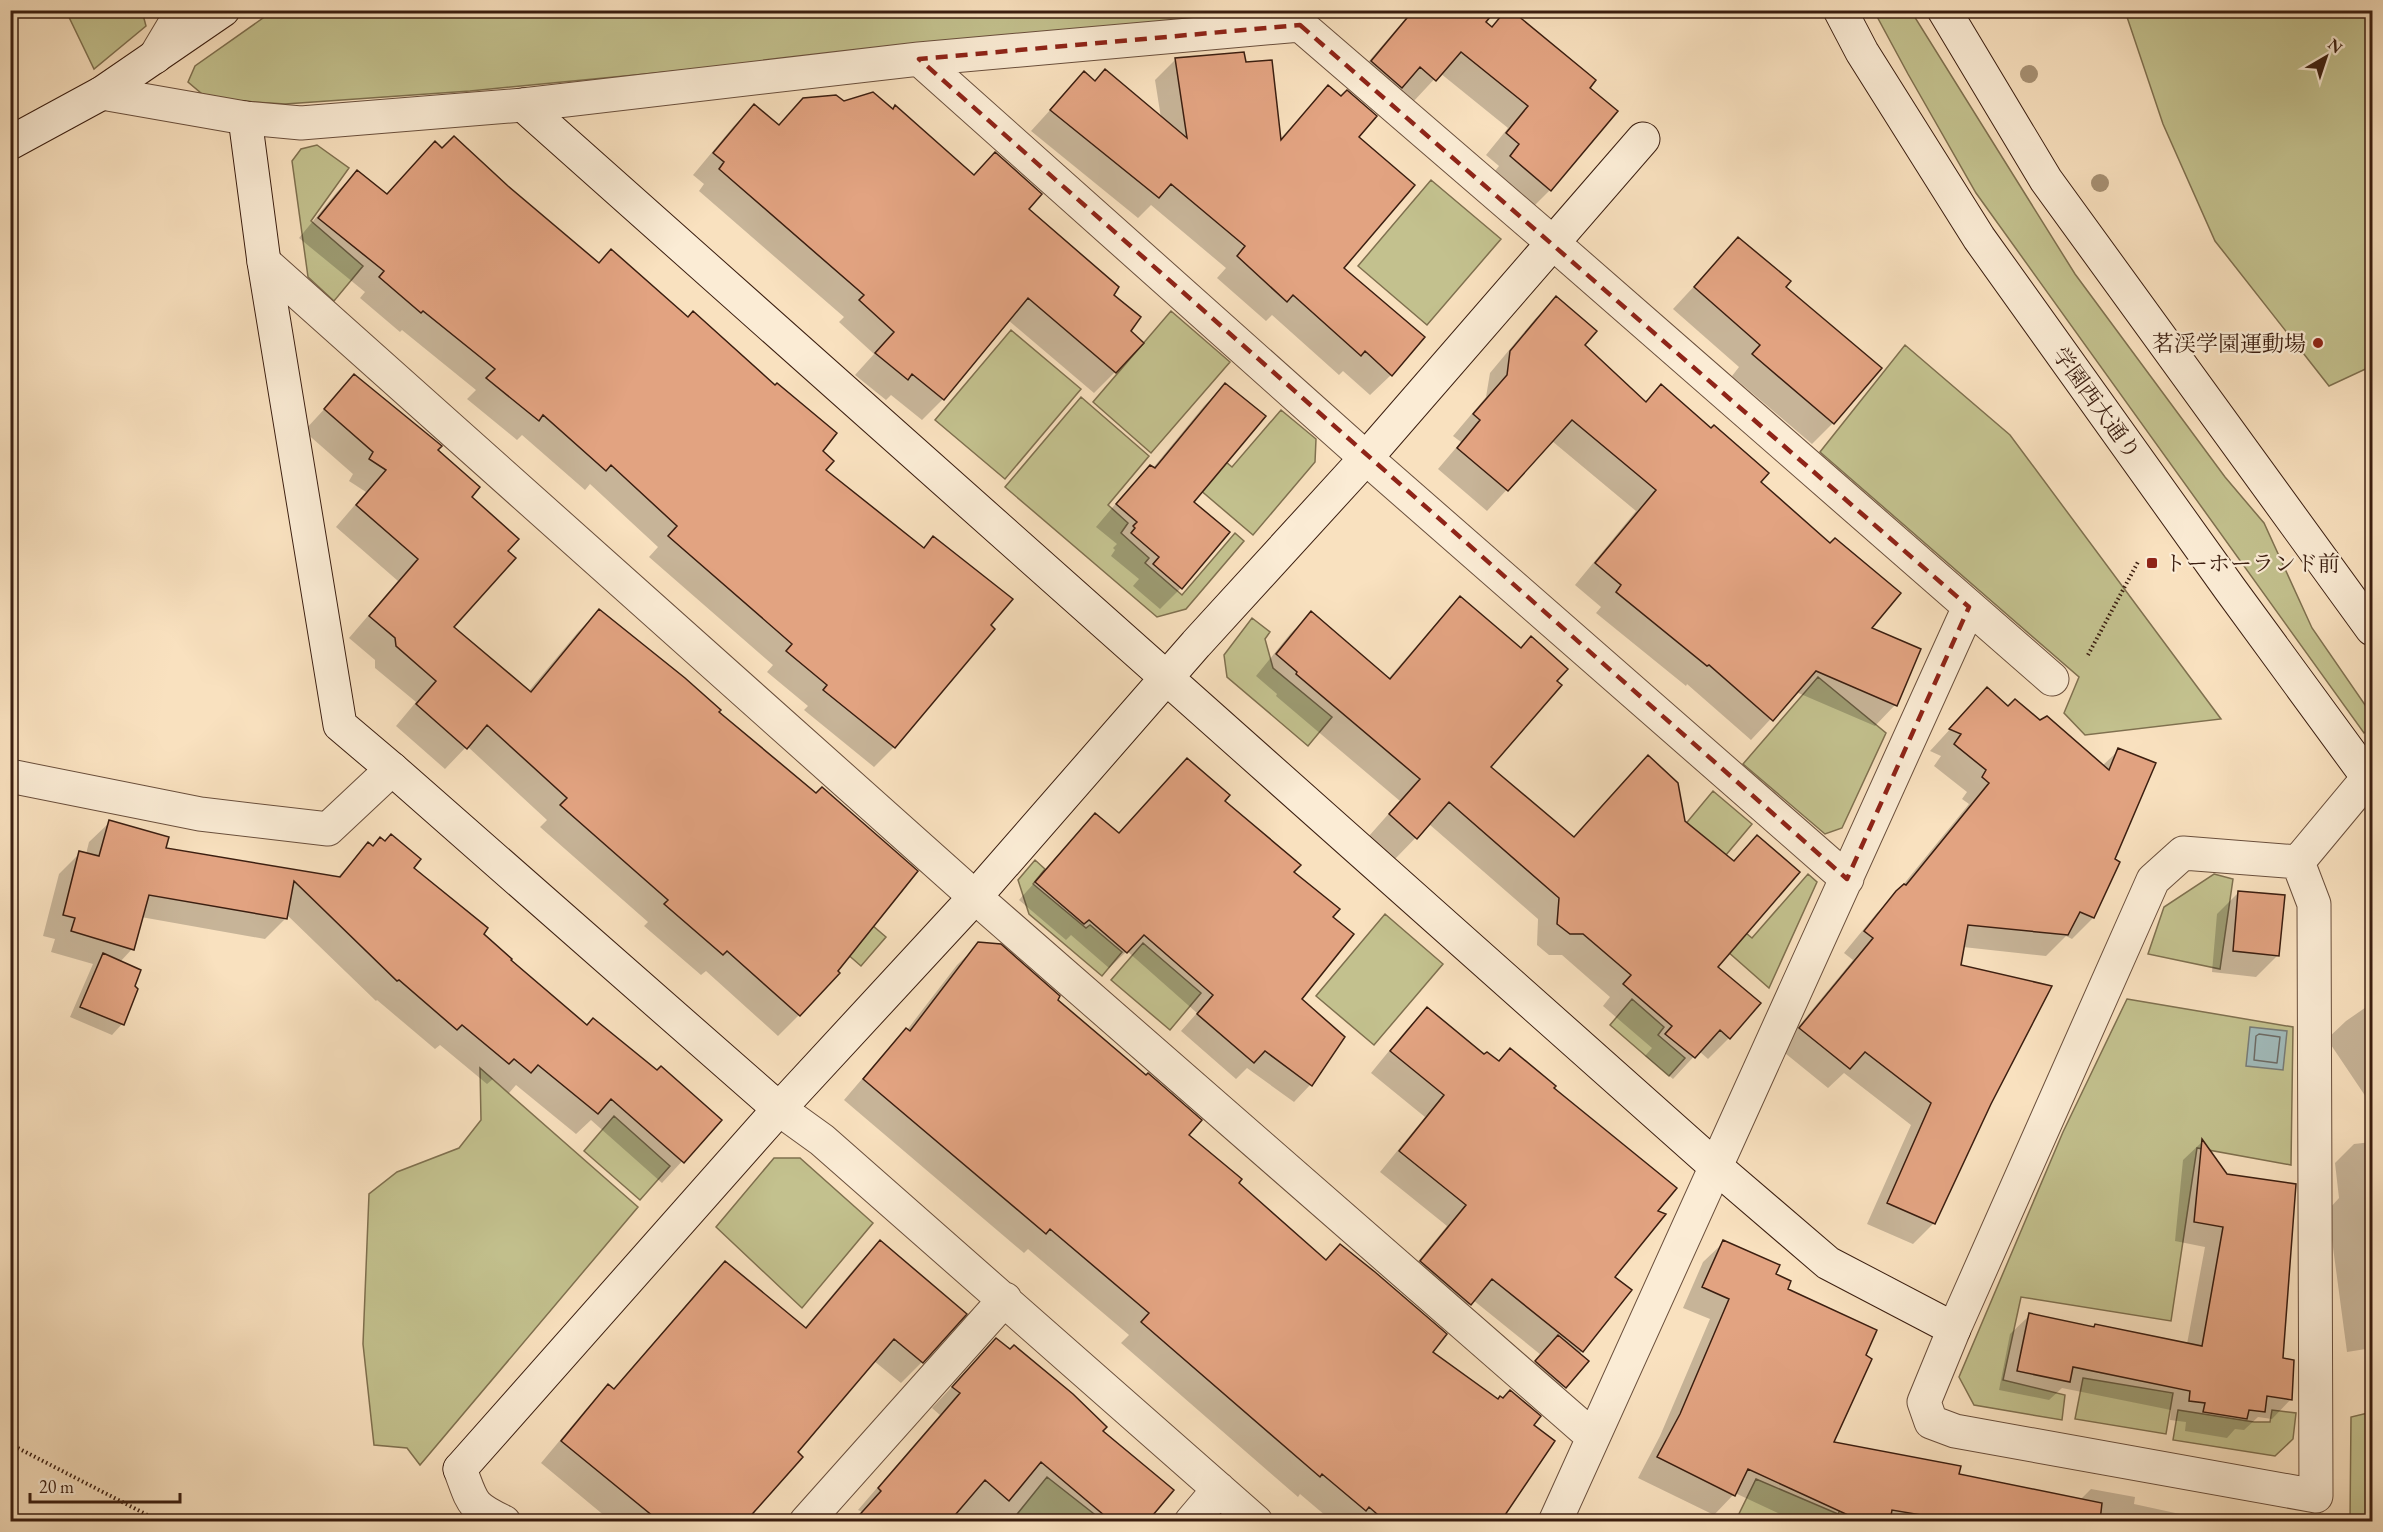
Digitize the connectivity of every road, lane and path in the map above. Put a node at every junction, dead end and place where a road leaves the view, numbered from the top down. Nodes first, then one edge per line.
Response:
1 (183, 10) edge
2 (223, 10) edge
3 (1840, 10) edge
4 (1944, 10) edge
5 (155, 57) junction
6 (919, 59) junction
7 (102, 93) junction
8 (523, 105) junction
9 (245, 118) junction
10 (1643, 139) dead end
11 (10, 143) edge
12 (1553, 243) junction
13 (264, 262) junction
14 (1366, 458) junction
15 (2138, 562) dead end
16 (1969, 607) junction
17 (2373, 629) edge
18 (1167, 676) junction
19 (2052, 679) joint
20 (392, 769) junction
21 (10, 776) edge
22 (2371, 778) edge
23 (2298, 862) junction
24 (1847, 879) junction
25 (975, 897) junction
26 (778, 1109) junction
27 (1716, 1167) junction
28 (1005, 1299) junction
29 (1954, 1329) junction
30 (1592, 1436) junction
31 (10, 1444) edge
32 (1219, 1490) junction
33 (2316, 1509) edge
34 (161, 1521) edge
35 (504, 1521) edge
36 (806, 1521) edge
37 (1191, 1521) edge
38 (1256, 1521) edge
39 (1555, 1521) edge

1 - 5 street
2 - 5 street
3 - 22 street, 学園西大通り
4 - 17 street
5 - 7 street
6 - 8 street
6 - 12 street
6 - 14 street
7 - 9 street
7 - 11 street
8 - 9 street
8 - 18 street
9 - 13 street
10 - 12 street
12 - 14 street
12 - 16 street
13 - 20 street
13 - 25 street
14 - 18 street
14 - 24 street
15 - 19 path
16 - 19 street
16 - 24 street
18 - 25 street
18 - 27 street
20 - 21 street
20 - 26 street
22 - 23 street
23 - 29 street
23 - 33 street
24 - 27 street
25 - 26 street
25 - 30 street
26 - 28 street
26 - 35 street
27 - 29 street
27 - 30 street
28 - 32 street
28 - 36 street
29 - 33 street
30 - 39 street
31 - 34 path
32 - 37 street
32 - 38 street

